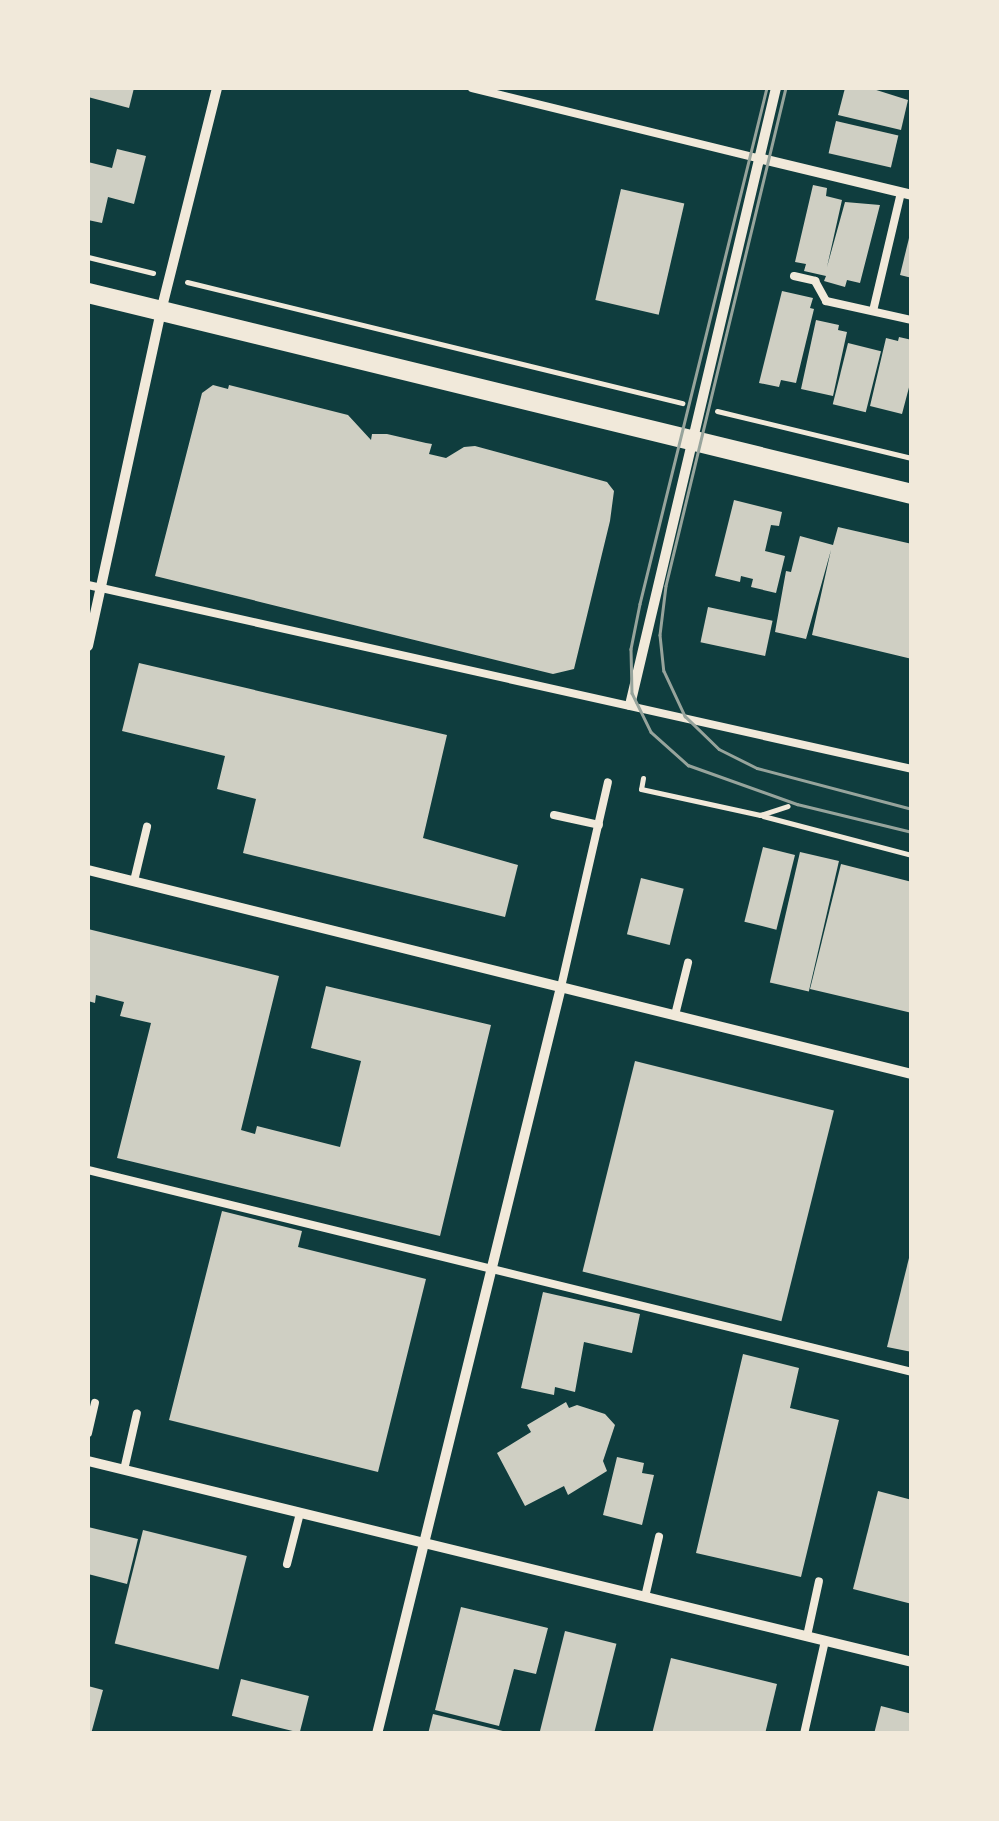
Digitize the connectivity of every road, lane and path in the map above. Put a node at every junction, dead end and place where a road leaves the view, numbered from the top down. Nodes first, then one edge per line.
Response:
1 (217, 88) edge
2 (472, 88) edge
3 (776, 88) edge
4 (758, 158) junction
5 (906, 194) edge
6 (88, 257) edge
7 (794, 276) dead end
8 (169, 277) junction
9 (88, 293) edge
10 (160, 311) junction
11 (873, 312) junction
12 (912, 320) edge
13 (698, 406) junction
14 (690, 440) junction
15 (912, 458) edge
16 (912, 494) edge
17 (88, 586) edge
18 (102, 589) junction
19 (88, 646) edge
20 (630, 705) junction
21 (912, 769) edge
22 (642, 778) dead end
23 (608, 782) dead end
24 (788, 806) dead end
25 (554, 815) dead end
26 (760, 816) junction
27 (599, 824) junction
28 (147, 826) dead end
29 (912, 854) edge
30 (88, 870) edge
31 (134, 881) junction
32 (688, 963) dead end
33 (562, 987) junction
34 (676, 1015) junction
35 (912, 1074) edge
36 (88, 1170) edge
37 (492, 1270) junction
38 (912, 1372) edge
39 (94, 1403) dead end
40 (137, 1413) dead end
41 (88, 1433) edge
42 (88, 1461) edge
43 (124, 1470) junction
44 (300, 1513) junction
45 (659, 1537) dead end
46 (424, 1543) junction
47 (287, 1564) dead end
48 (819, 1582) dead end
49 (645, 1597) junction
50 (807, 1636) junction
51 (825, 1641) junction
52 (912, 1662) edge
53 (377, 1734) edge
54 (804, 1734) edge

1 - 8 street
2 - 4 lane
3 - 4 street
4 - 5 street
4 - 13 street
5 - 11 lane
6 - 8 path
7 - 11 lane
8 - 10 street
8 - 13 path
9 - 10 main road
10 - 14 main road
10 - 18 street
11 - 12 lane
13 - 14 street
13 - 15 path
14 - 16 main road
14 - 20 street
17 - 18 lane
18 - 19 street
18 - 20 lane
20 - 21 lane
22 - 26 path
23 - 27 lane
24 - 26 path
25 - 27 lane
26 - 29 path
27 - 33 lane
28 - 31 lane
30 - 31 street
31 - 33 street
32 - 34 lane
33 - 34 street
33 - 37 street
34 - 35 street
36 - 37 lane
37 - 38 lane
37 - 46 street
39 - 41 lane
40 - 43 lane
42 - 43 street
43 - 44 street
44 - 46 street
44 - 47 lane
45 - 49 lane
46 - 49 street
46 - 53 street
48 - 50 lane
49 - 50 street
50 - 51 street
51 - 52 street
51 - 54 lane

